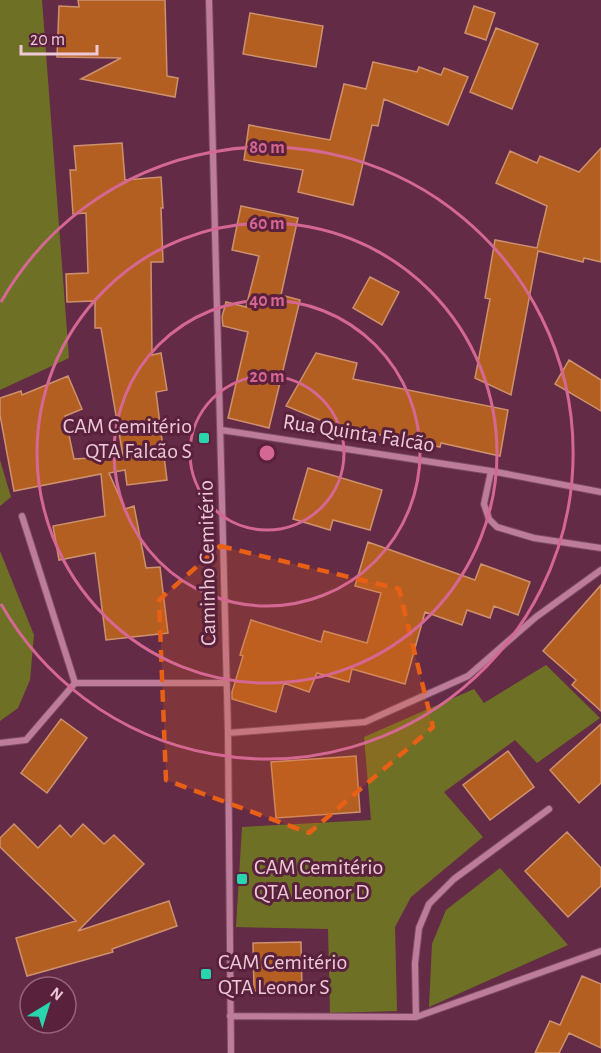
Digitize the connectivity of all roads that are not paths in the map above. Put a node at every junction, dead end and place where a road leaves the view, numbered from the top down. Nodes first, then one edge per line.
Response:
1 (209, 0) edge
2 (221, 430) junction
3 (491, 471) junction
4 (601, 492) edge
5 (22, 516) dead end
6 (601, 548) edge
7 (601, 570) edge
8 (75, 683) junction
9 (226, 683) junction
10 (228, 733) junction
11 (0, 743) edge
12 (549, 808) dead end
13 (601, 950) edge
14 (230, 1016) junction
15 (416, 1017) junction
16 (231, 1053) edge

1 - 2 street, Caminho Cemitério
2 - 3 street, Rua Quinta Falcão
2 - 9 street, Caminho Cemitério
3 - 4 street, Rua Quinta Falcão
3 - 6 street
5 - 8 street
7 - 10 street
8 - 9 street
8 - 11 street
9 - 10 street, Caminho Cemitério
10 - 14 street, Caminho Cemitério
12 - 15 street
13 - 15 street
14 - 15 street
14 - 16 street, Caminho Cemitério

